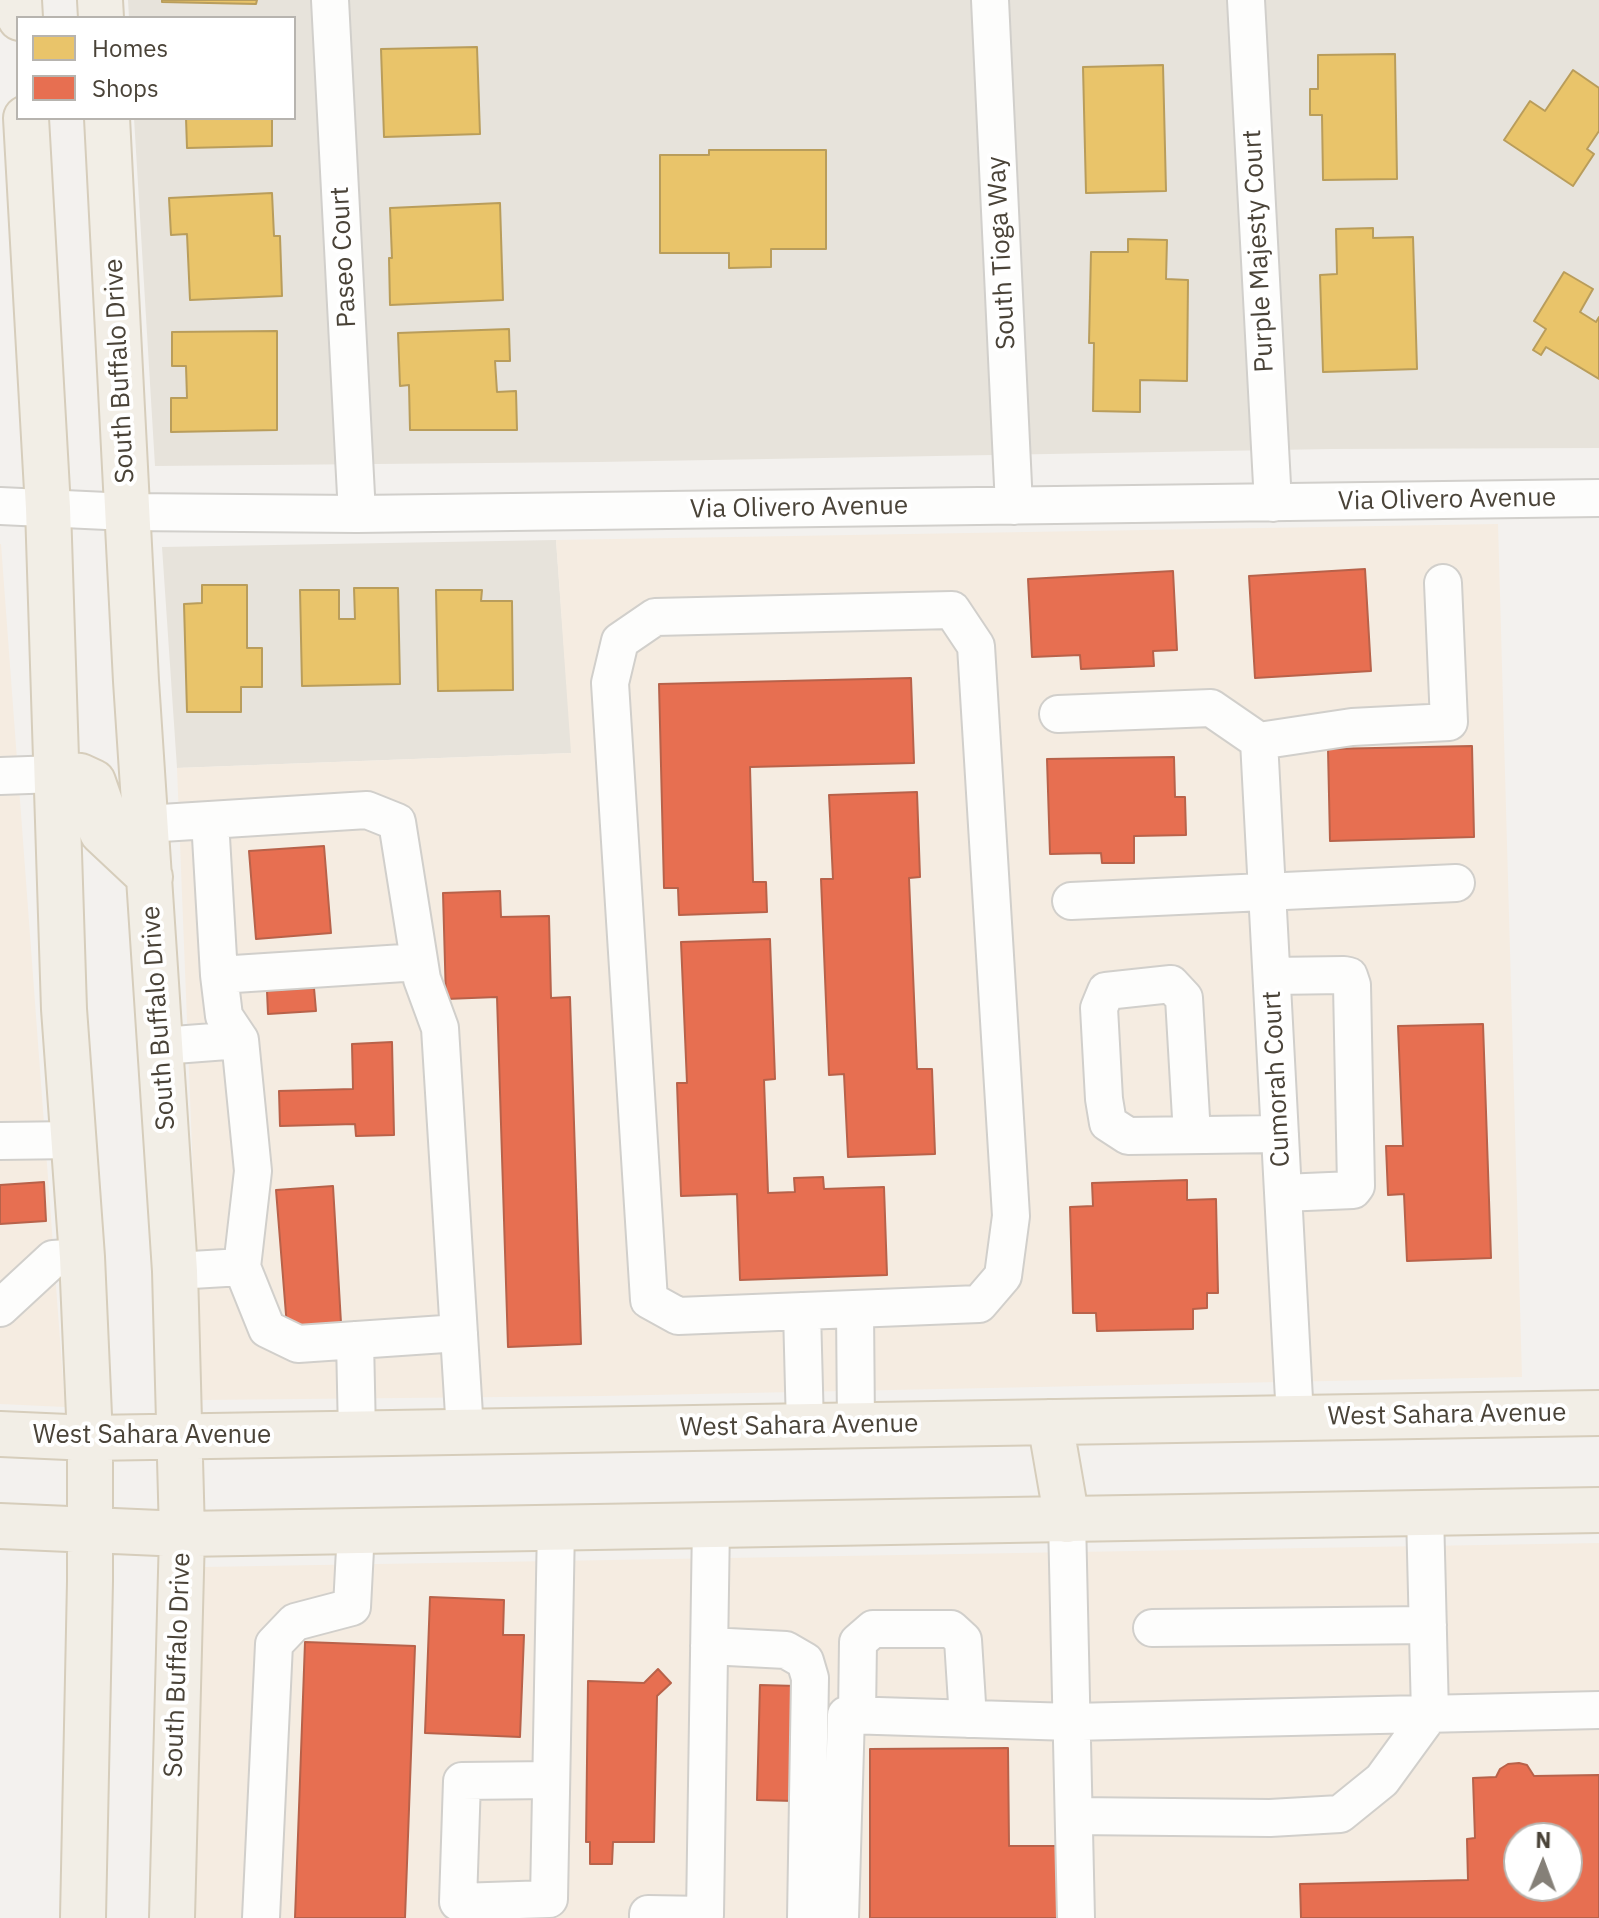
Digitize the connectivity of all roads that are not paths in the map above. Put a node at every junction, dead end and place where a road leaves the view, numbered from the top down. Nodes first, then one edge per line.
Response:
1 (330, 0) edge
2 (990, 0) edge
3 (1246, 0) edge
4 (26, 120) edge
5 (107, 120) edge
6 (1599, 498) edge
7 (1273, 503) junction
8 (0, 506) edge
9 (1014, 506) junction
10 (48, 508) junction
11 (128, 512) junction
12 (357, 514) junction
13 (1443, 583) dead end
14 (1058, 714) dead end
15 (1259, 741) junction
16 (57, 774) junction
17 (0, 776) edge
18 (210, 820) junction
19 (146, 824) junction
20 (150, 877) junction
21 (1456, 883) dead end
22 (1267, 890) junction
23 (1071, 901) dead end
24 (419, 962) junction
25 (219, 975) junction
26 (1272, 976) junction
27 (240, 1040) junction
28 (161, 1046) junction
29 (1280, 1134) junction
30 (1192, 1135) dead end
31 (75, 1140) junction
32 (0, 1141) edge
33 (1283, 1193) junction
34 (82, 1257) junction
35 (242, 1267) junction
36 (175, 1271) junction
37 (0, 1308) edge
38 (855, 1309) junction
39 (802, 1311) junction
40 (459, 1333) junction
41 (355, 1340) junction
42 (1599, 1413) edge
43 (1295, 1418) junction
44 (1050, 1422) junction
45 (856, 1425) junction
46 (805, 1427) junction
47 (465, 1431) junction
48 (0, 1434) edge
49 (357, 1434) junction
50 (181, 1437) junction
51 (90, 1438) junction
52 (1599, 1510) edge
53 (1425, 1513) junction
54 (1067, 1520) junction
55 (711, 1524) junction
56 (0, 1526) edge
57 (556, 1526) junction
58 (356, 1530) junction
59 (91, 1531) junction
60 (182, 1534) junction
61 (1428, 1625) junction
62 (1152, 1628) dead end
63 (709, 1646) junction
64 (1599, 1710) edge
65 (1430, 1714) junction
66 (857, 1716) junction
67 (968, 1719) junction
68 (1071, 1722) junction
69 (551, 1780) dead end
70 (1074, 1816) junction
71 (706, 1916) edge
72 (83, 1918) edge
73 (172, 1918) edge
74 (261, 1918) edge
75 (648, 1918) edge
76 (806, 1918) edge
77 (840, 1918) edge
78 (1076, 1918) edge

1 - 12 street, Paseo Court
2 - 9 street, South Tioga Way
3 - 7 street, Purple Majesty Court
4 - 10 main road
5 - 11 main road, South Buffalo Drive
6 - 7 street, Via Olivero Avenue
7 - 9 street, Via Olivero Avenue
8 - 10 street, Via Olivero Avenue
9 - 12 street, Via Olivero Avenue
10 - 11 street, Via Olivero Avenue
10 - 16 main road
11 - 12 street, Via Olivero Avenue
11 - 19 main road, South Buffalo Drive
13 - 15 street
14 - 15 street
15 - 22 street, Cumorah Court
16 - 17 street
16 - 20 main road
16 - 31 main road
18 - 19 street
18 - 24 street
18 - 25 street
19 - 20 main road, South Buffalo Drive
20 - 28 main road, South Buffalo Drive
21 - 22 street
22 - 23 street
22 - 26 street, Cumorah Court
24 - 25 street
24 - 40 street
25 - 27 street
26 - 29 street, Cumorah Court
26 - 33 street
27 - 28 street
27 - 35 street
28 - 36 main road, South Buffalo Drive
29 - 30 street
29 - 33 street, Cumorah Court
31 - 32 street
31 - 34 main road
33 - 43 street, Cumorah Court
34 - 37 street
34 - 51 main road
35 - 36 street
35 - 41 street
36 - 50 main road, South Buffalo Drive
38 - 39 street
38 - 39 street
38 - 45 street
39 - 46 street
40 - 41 street
40 - 47 street
41 - 49 street
42 - 43 main road, West Sahara Avenue
43 - 44 main road, West Sahara Avenue
44 - 45 main road, West Sahara Avenue
44 - 54 main road
45 - 46 main road, West Sahara Avenue
46 - 47 main road, West Sahara Avenue
47 - 49 main road, West Sahara Avenue
48 - 51 main road, West Sahara Avenue
49 - 50 main road, West Sahara Avenue
50 - 51 main road, West Sahara Avenue
50 - 60 main road, South Buffalo Drive
51 - 59 main road
52 - 53 main road
53 - 54 main road
53 - 61 street
54 - 55 main road
54 - 68 street
55 - 57 main road
55 - 63 street
56 - 59 main road
57 - 58 main road
57 - 69 street
58 - 60 main road
58 - 74 street
59 - 60 main road
59 - 72 main road
60 - 73 main road, South Buffalo Drive
61 - 62 street
61 - 65 street
63 - 71 street
63 - 76 street
64 - 65 street
65 - 68 street
65 - 70 street
66 - 67 street
66 - 67 street
66 - 77 street
67 - 68 street
68 - 70 street
70 - 78 street
71 - 75 street

